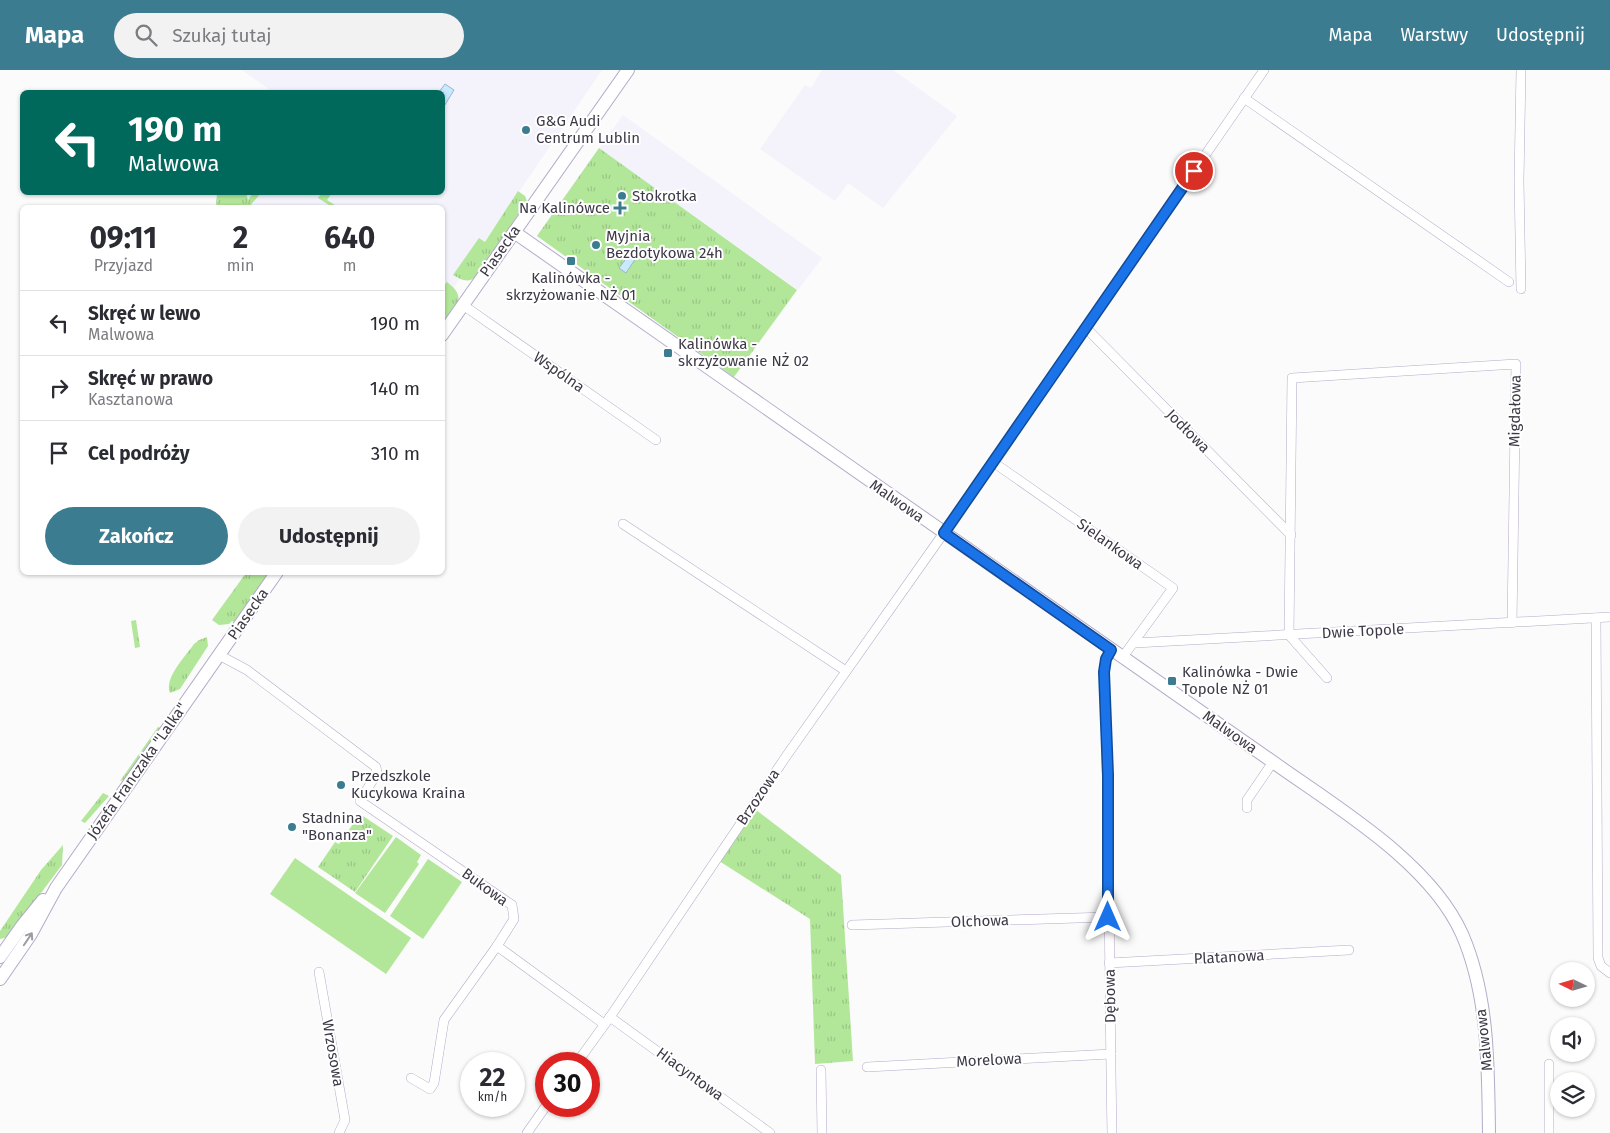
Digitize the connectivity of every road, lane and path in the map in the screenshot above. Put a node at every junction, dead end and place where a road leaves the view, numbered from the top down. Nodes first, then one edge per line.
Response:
1 (628, 70) edge
2 (1264, 70) edge
3 (1521, 70) edge
4 (1244, 98) junction
5 (514, 232) junction
6 (1509, 282) dead end
7 (1521, 289) dead end
8 (463, 305) junction
9 (1086, 328) junction
10 (445, 331) edge
11 (656, 440) dead end
12 (993, 462) junction
13 (623, 524) dead end
14 (944, 533) junction
15 (1291, 535) junction
16 (275, 575) edge
17 (1610, 617) edge
18 (1596, 618) junction
19 (1512, 623) junction
20 (1289, 635) junction
21 (1135, 643) junction
22 (1111, 650) junction
23 (219, 655) junction
24 (1122, 658) junction
25 (846, 671) junction
26 (1327, 678) dead end
27 (1273, 762) junction
28 (1247, 808) dead end
29 (1108, 917) junction
30 (852, 925) dead end
31 (497, 946) junction
32 (1349, 950) dead end
33 (5, 954) edge
34 (1109, 963) junction
35 (319, 972) dead end
36 (1610, 973) edge
37 (0, 979) edge
38 (607, 1020) junction
39 (584, 1052) edge
40 (1110, 1054) junction
41 (1549, 1064) dead end
42 (867, 1066) dead end
43 (821, 1070) dead end
44 (411, 1078) dead end
45 (538, 1117) edge
46 (339, 1133) edge
47 (527, 1133) edge
48 (770, 1133) edge
49 (822, 1133) edge
50 (1112, 1133) edge
51 (1489, 1133) edge
52 (1549, 1133) edge

1 - 5 street, Piasecka
2 - 4 street, Brzozowa
3 - 7 street
4 - 6 street
4 - 9 street, Brzozowa
5 - 8 street, Piasecka
5 - 14 street, Malwowa
8 - 10 street, Piasecka
8 - 11 street, Wspólna
9 - 12 street, Brzozowa
9 - 15 street, Jodłowa
12 - 14 street, Brzozowa
12 - 21 street, Sielankowa
13 - 25 street
14 - 22 street, Malwowa
14 - 25 street, Brzozowa
15 - 19 street, Migdałowa
15 - 20 street
16 - 23 street, Piasecka
17 - 18 street, Dwie Topole
18 - 19 street, Dwie Topole
18 - 36 street
19 - 20 street, Dwie Topole
20 - 21 street, Dwie Topole
20 - 26 street
21 - 24 street
22 - 24 street, Malwowa
22 - 29 street, Dębowa
23 - 31 street, Bukowa
23 - 33 street, Józefa Franczaka "Lalka"
24 - 27 street, Malwowa
25 - 38 street, Brzozowa
27 - 28 street
27 - 51 street, Malwowa
29 - 30 street, Olchowa
29 - 34 street, Dębowa
31 - 38 street
31 - 44 street, Bukowa
32 - 34 street, Platanowa
33 - 37 street, Józefa Franczaka "Lalka"
34 - 40 street, Dębowa
35 - 46 street, Wrzosowa
38 - 39 street, Brzozowa
38 - 48 street, Hiacyntowa
40 - 42 street, Morelowa
40 - 50 street, Dębowa
41 - 52 street
43 - 49 street
45 - 47 street

